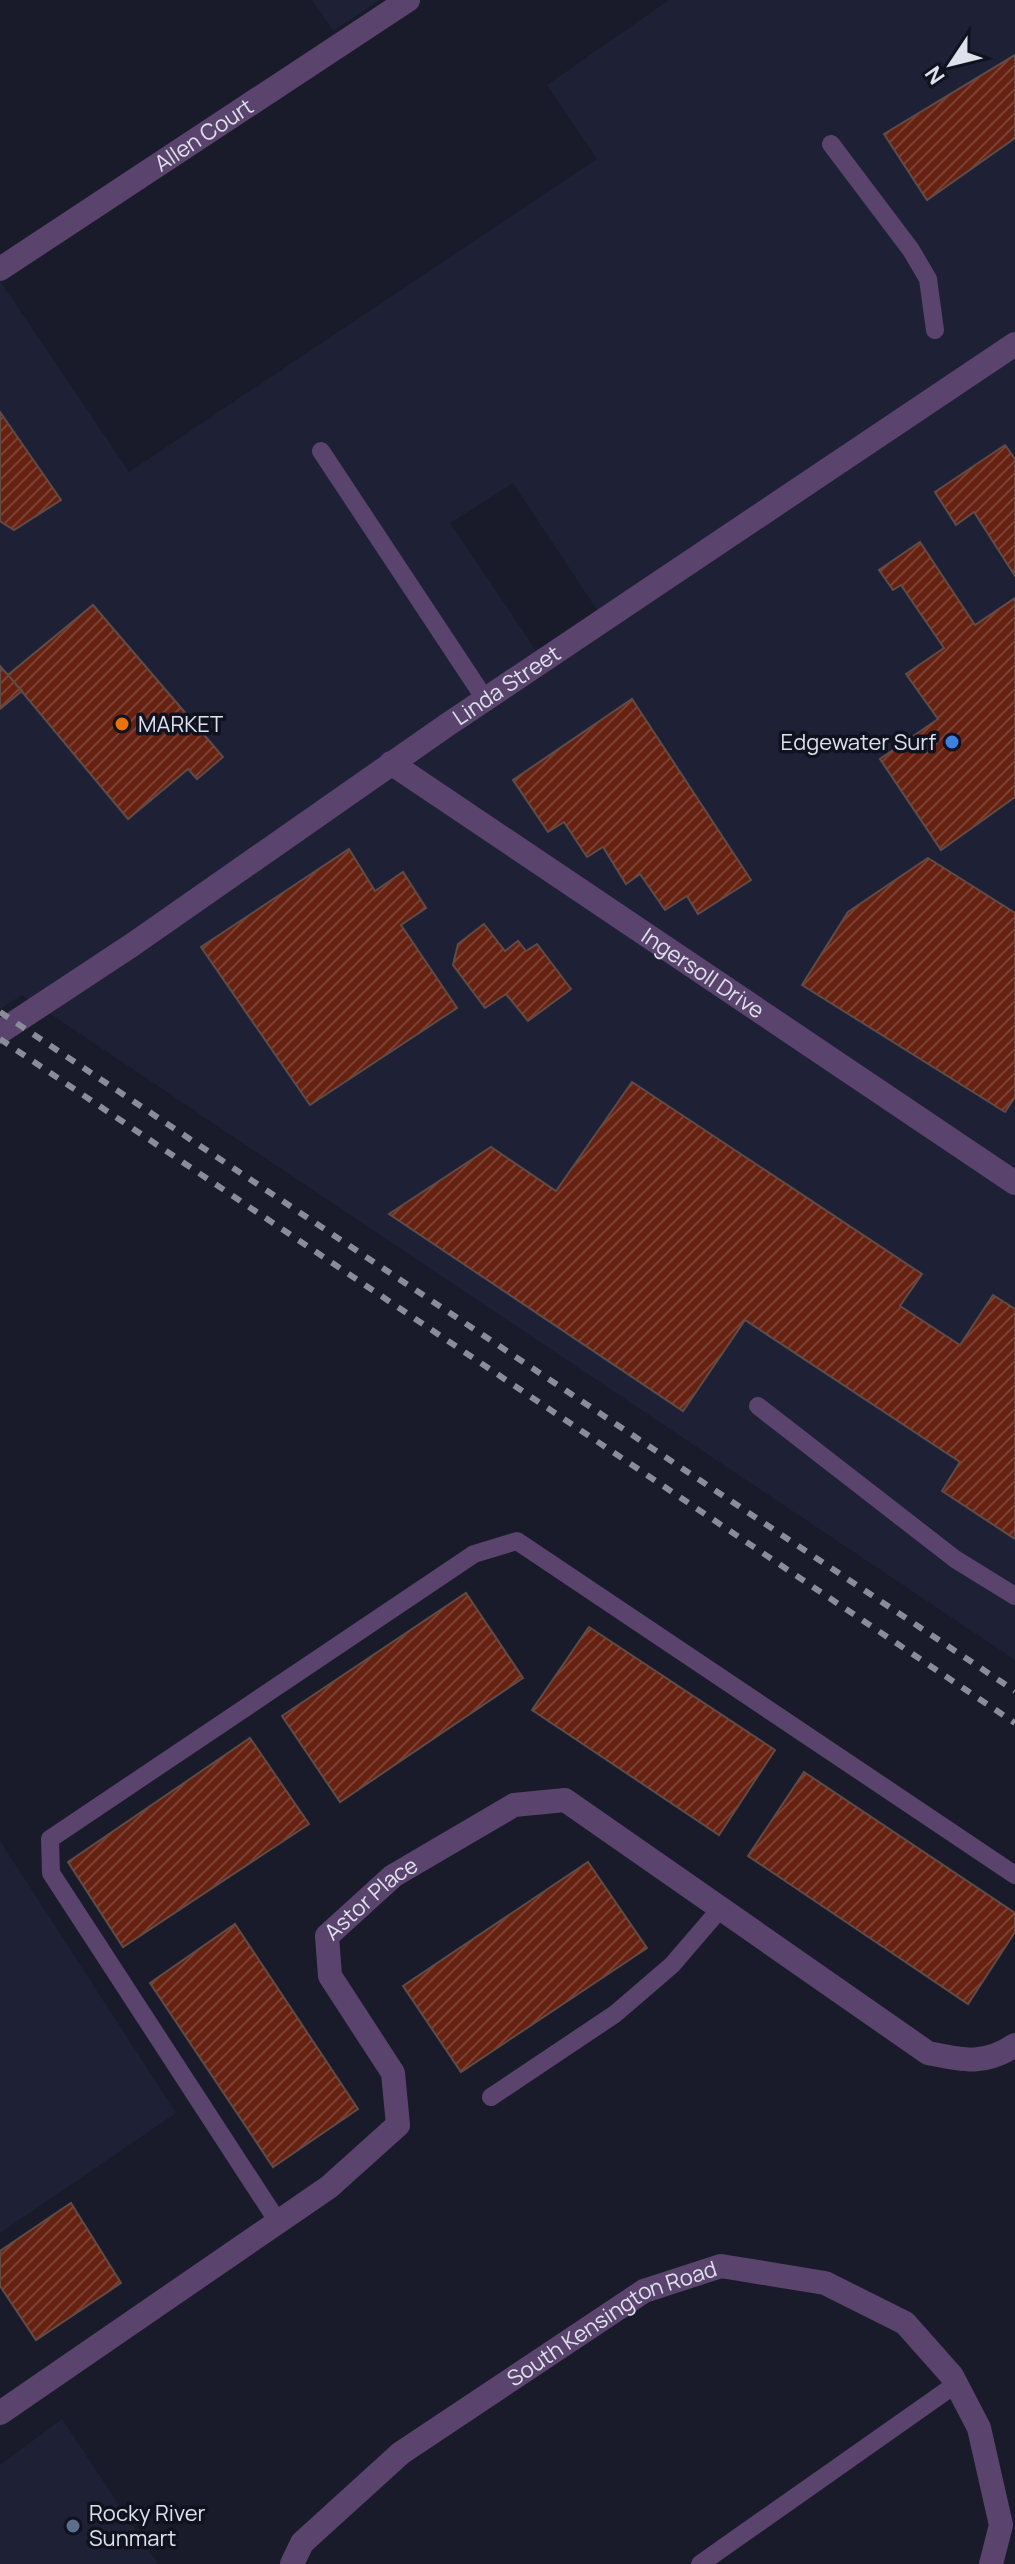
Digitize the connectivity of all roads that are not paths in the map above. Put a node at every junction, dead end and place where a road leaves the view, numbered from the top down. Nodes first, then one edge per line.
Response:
1 (408, 0) edge
2 (831, 144) dead end
3 (0, 269) edge
4 (935, 330) dead end
5 (1015, 344) edge
6 (321, 451) dead end
7 (485, 699) junction
8 (391, 763) junction
9 (0, 1032) edge
10 (1015, 1183) edge
11 (758, 1406) dead end
12 (1015, 1596) edge
13 (1015, 1875) edge
14 (721, 1908) junction
15 (1015, 2045) edge
16 (491, 2097) dead end
17 (278, 2222) junction
18 (956, 2384) junction
19 (0, 2413) edge
20 (1008, 2524) edge
21 (292, 2564) edge
22 (700, 2564) edge
23 (991, 2564) edge

1 - 3 street, Allen Court
2 - 4 lane
5 - 7 street, Linda Street
6 - 7 lane
7 - 8 street, Linda Street
8 - 9 street, Linda Street
8 - 10 street, Ingersoll Drive
11 - 12 lane
13 - 17 lane
14 - 15 street, Astor Place
14 - 16 lane
14 - 17 street, Astor Place
17 - 19 street, Astor Place
18 - 20 street, South Kensington Road
18 - 21 street, South Kensington Road
18 - 22 lane
20 - 23 street

